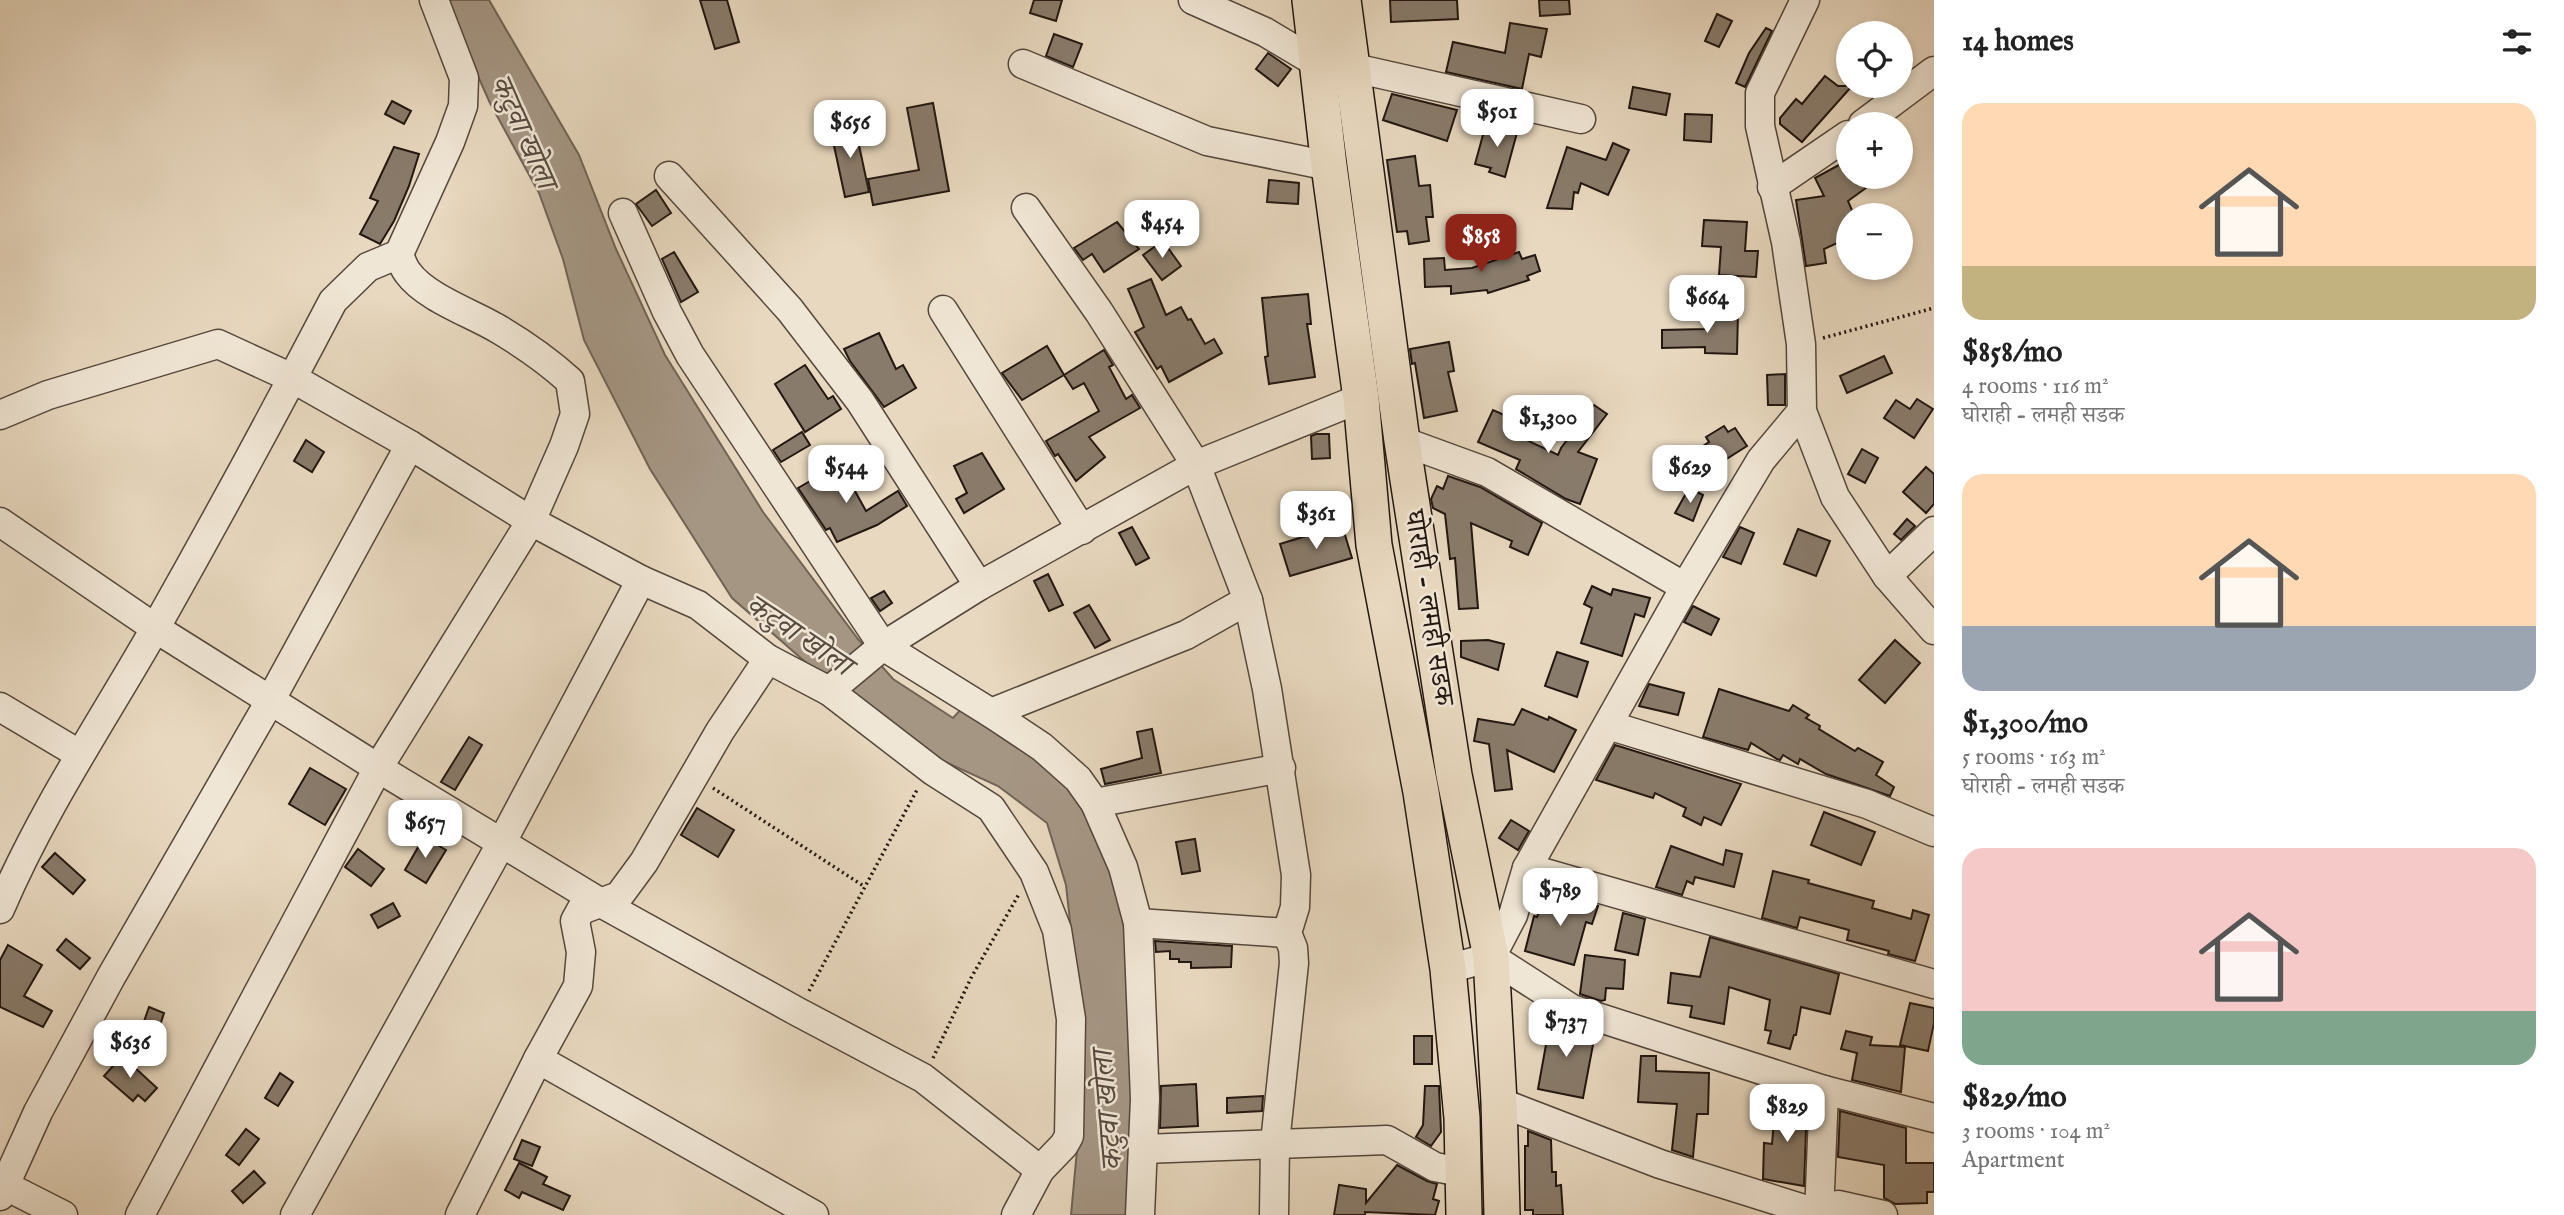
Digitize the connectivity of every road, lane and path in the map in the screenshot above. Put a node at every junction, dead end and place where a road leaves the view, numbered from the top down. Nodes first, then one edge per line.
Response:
1 (434, 0) edge
2 (1193, 0) edge
3 (1310, 0) edge
4 (1343, 0) edge
5 (1805, 0) edge
6 (1317, 63) junction
7 (1023, 64) dead end
8 (1354, 68) junction
9 (1934, 71) edge
10 (1879, 112) edge
11 (1581, 119) dead end
12 (1836, 143) edge
13 (1329, 166) junction
14 (668, 176) dead end
15 (1772, 187) junction
16 (1026, 208) dead end
17 (623, 213) dead end
18 (399, 254) junction
19 (1934, 308) edge
20 (943, 310) dead end
21 (1801, 344) junction
22 (292, 378) junction
23 (1361, 398) junction
24 (1802, 411) junction
25 (0, 415) edge
26 (1402, 441) junction
27 (410, 445) junction
28 (1196, 464) junction
29 (0, 522) edge
30 (531, 522) junction
31 (1082, 530) junction
32 (1934, 531) edge
33 (1887, 576) junction
34 (641, 580) junction
35 (979, 586) junction
36 (1685, 587) junction
37 (1248, 600) junction
38 (155, 628) junction
39 (1934, 630) edge
40 (883, 646) junction
41 (768, 659) junction
42 (829, 691) junction
43 (270, 701) junction
44 (0, 707) edge
45 (991, 713) junction
46 (1608, 725) junction
47 (79, 754) junction
48 (378, 768) junction
49 (1281, 768) junction
50 (933, 771) junction
51 (693, 775) junction
52 (1095, 803) junction
53 (1934, 832) edge
54 (502, 842) junction
55 (1527, 868) junction
56 (1034, 872) junction
57 (865, 887) junction
58 (4, 890) edge
59 (601, 903) junction
60 (1138, 923) junction
61 (1287, 933) junction
62 (1491, 957) junction
63 (1448, 969) junction
64 (1934, 984) edge
65 (797, 1012) junction
66 (538, 1059) junction
67 (923, 1079) junction
68 (1824, 1090) junction
69 (1499, 1102) junction
70 (1934, 1118) edge
71 (1275, 1143) junction
72 (1143, 1149) junction
73 (1040, 1170) junction
74 (1461, 1171) junction
75 (2, 1188) edge
76 (1820, 1214) edge
77 (63, 1215) edge
78 (140, 1215) edge
79 (295, 1215) edge
80 (460, 1215) edge
81 (814, 1215) edge
82 (1016, 1215) edge
83 (1140, 1215) edge
84 (1274, 1215) edge
85 (1464, 1215) edge
86 (1502, 1215) edge
87 (1884, 1215) edge

1 - 18 street
2 - 6 street
3 - 6 main road, घोराही - लमही सडक
4 - 8 main road, घोराही - लमही सडक
5 - 15 street
6 - 13 main road, घोराही - लमही सडक
7 - 13 street
8 - 11 street
8 - 26 main road, घोराही - लमही सडक
9 - 10 street
12 - 15 street
13 - 23 main road, घोराही - लमही सडक
14 - 35 street
15 - 21 street
16 - 28 street
17 - 40 street
18 - 22 street
18 - 30 street
19 - 21 path
20 - 31 street
21 - 24 street
22 - 25 street
22 - 27 street
22 - 38 street
23 - 28 street
23 - 63 main road, घोराही - लमही सडक
24 - 33 street
24 - 36 street
26 - 36 street
26 - 62 main road, घोराही - लमही सडक
27 - 30 street
27 - 43 street
28 - 31 street
28 - 37 street
29 - 38 street
30 - 34 street
30 - 48 street
31 - 35 street
32 - 33 street
33 - 39 street
34 - 41 street
34 - 54 street
35 - 40 street
36 - 46 street
37 - 45 street
37 - 49 street
38 - 43 street
38 - 47 street
40 - 42 street
40 - 45 street
41 - 42 street
41 - 51 street
42 - 50 street
43 - 48 street
43 - 75 street
44 - 47 street
45 - 52 street
46 - 53 street
46 - 55 street
47 - 58 street
48 - 54 street
48 - 78 street
49 - 52 street
49 - 61 street
50 - 56 street
50 - 57 path
51 - 57 path
51 - 59 street
52 - 60 street
54 - 59 street
54 - 79 street
55 - 62 street
55 - 64 street
56 - 67 path
56 - 73 street
57 - 65 path
59 - 65 street
59 - 66 street
60 - 61 street
60 - 72 street
61 - 71 street
62 - 63 street
62 - 68 street
62 - 69 main road, घोराही - लमही सडक
63 - 74 main road, घोराही - लमही सडक
65 - 67 street
66 - 80 street
66 - 81 street
67 - 73 street
68 - 70 street
68 - 76 street
69 - 76 street
69 - 86 main road, घोराही - लमही सडक
71 - 72 street
71 - 74 street
71 - 84 street
72 - 83 street
73 - 82 street
74 - 85 main road, घोराही - लमही सडक
75 - 77 street
76 - 87 street

